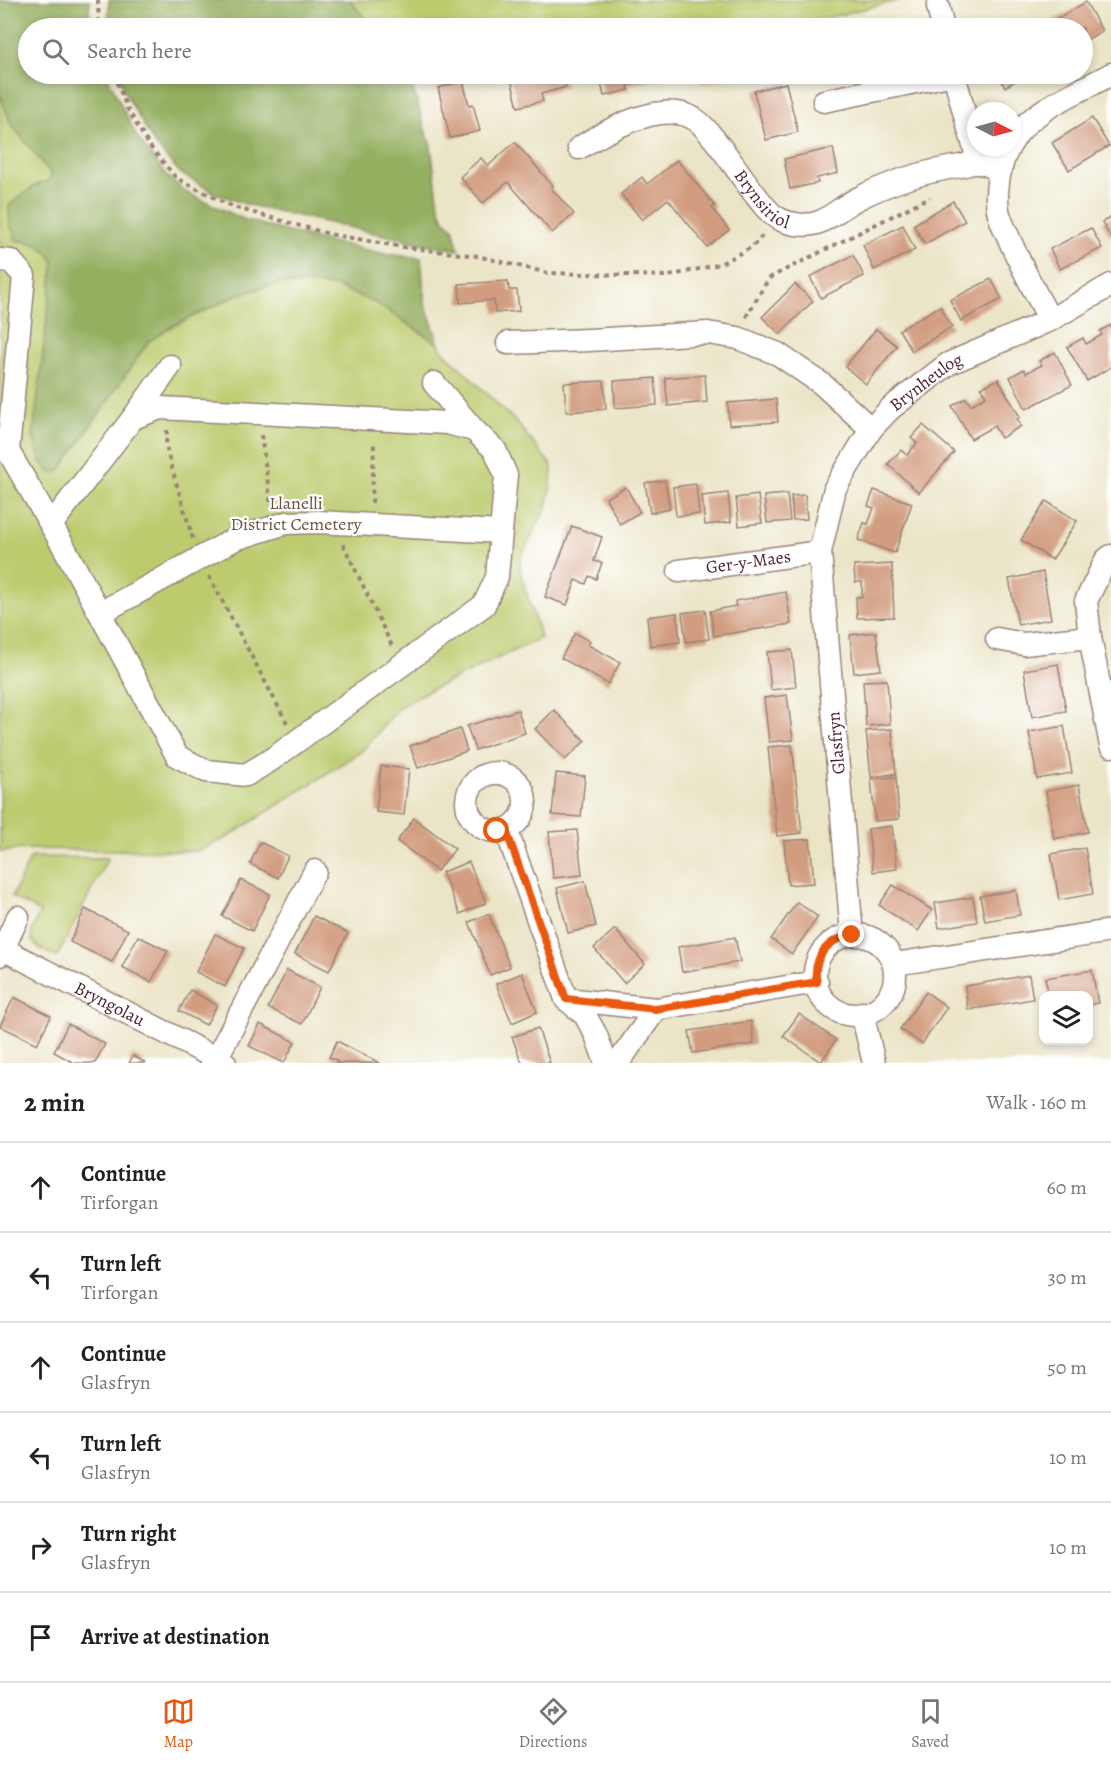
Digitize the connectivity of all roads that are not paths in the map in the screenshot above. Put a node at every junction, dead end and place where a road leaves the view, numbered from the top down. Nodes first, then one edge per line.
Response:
1 (1111, 74) edge
2 (906, 84) edge
3 (956, 84) edge
4 (1093, 84) edge
5 (1093, 84) edge
6 (824, 101) dead end
7 (1021, 130) edge
8 (579, 148) dead end
9 (1004, 156) edge
10 (990, 167) junction
11 (0, 260) edge
12 (1111, 285) edge
13 (1050, 320) junction
14 (508, 343) dead end
15 (170, 366) dead end
16 (434, 383) dead end
17 (133, 417) junction
18 (871, 429) junction
19 (5, 430) edge
20 (474, 430) junction
21 (51, 525) junction
22 (501, 532) junction
23 (819, 552) junction
24 (1111, 556) edge
25 (679, 571) dead end
26 (100, 612) junction
27 (1090, 637) junction
28 (997, 639) dead end
29 (1111, 746) edge
30 (506, 830) dead end
31 (315, 871) dead end
32 (18, 917) dead end
33 (1111, 931) edge
34 (852, 935) junction
35 (1, 952) edge
36 (894, 964) junction
37 (817, 982) junction
38 (566, 999) junction
39 (656, 1009) junction
40 (862, 1013) junction
41 (220, 1061) edge
42 (606, 1063) edge
43 (618, 1063) edge
44 (874, 1063) edge

1 - 5 street
2 - 6 street
3 - 10 street
4 - 7 street
8 - 10 street, Brynsiriol
9 - 10 street
10 - 13 street
11 - 19 street
12 - 13 street, Brynheulog
13 - 18 street, Brynheulog
14 - 18 street
15 - 17 street
16 - 20 street
17 - 20 street
17 - 21 street
18 - 23 street, Brynheulog
19 - 21 street
20 - 22 street
21 - 26 street
22 - 26 street
22 - 26 street
23 - 25 street, Ger-y-Maes
23 - 34 street, Glasfryn
24 - 27 street
27 - 28 street
27 - 29 street
30 - 38 street
31 - 41 street, Bryngolau
32 - 35 street
33 - 36 street
34 - 36 street
34 - 37 street
35 - 41 street, Bryngolau
36 - 40 street
37 - 39 street
37 - 40 street
38 - 39 street
38 - 42 street
39 - 43 street
40 - 44 street

